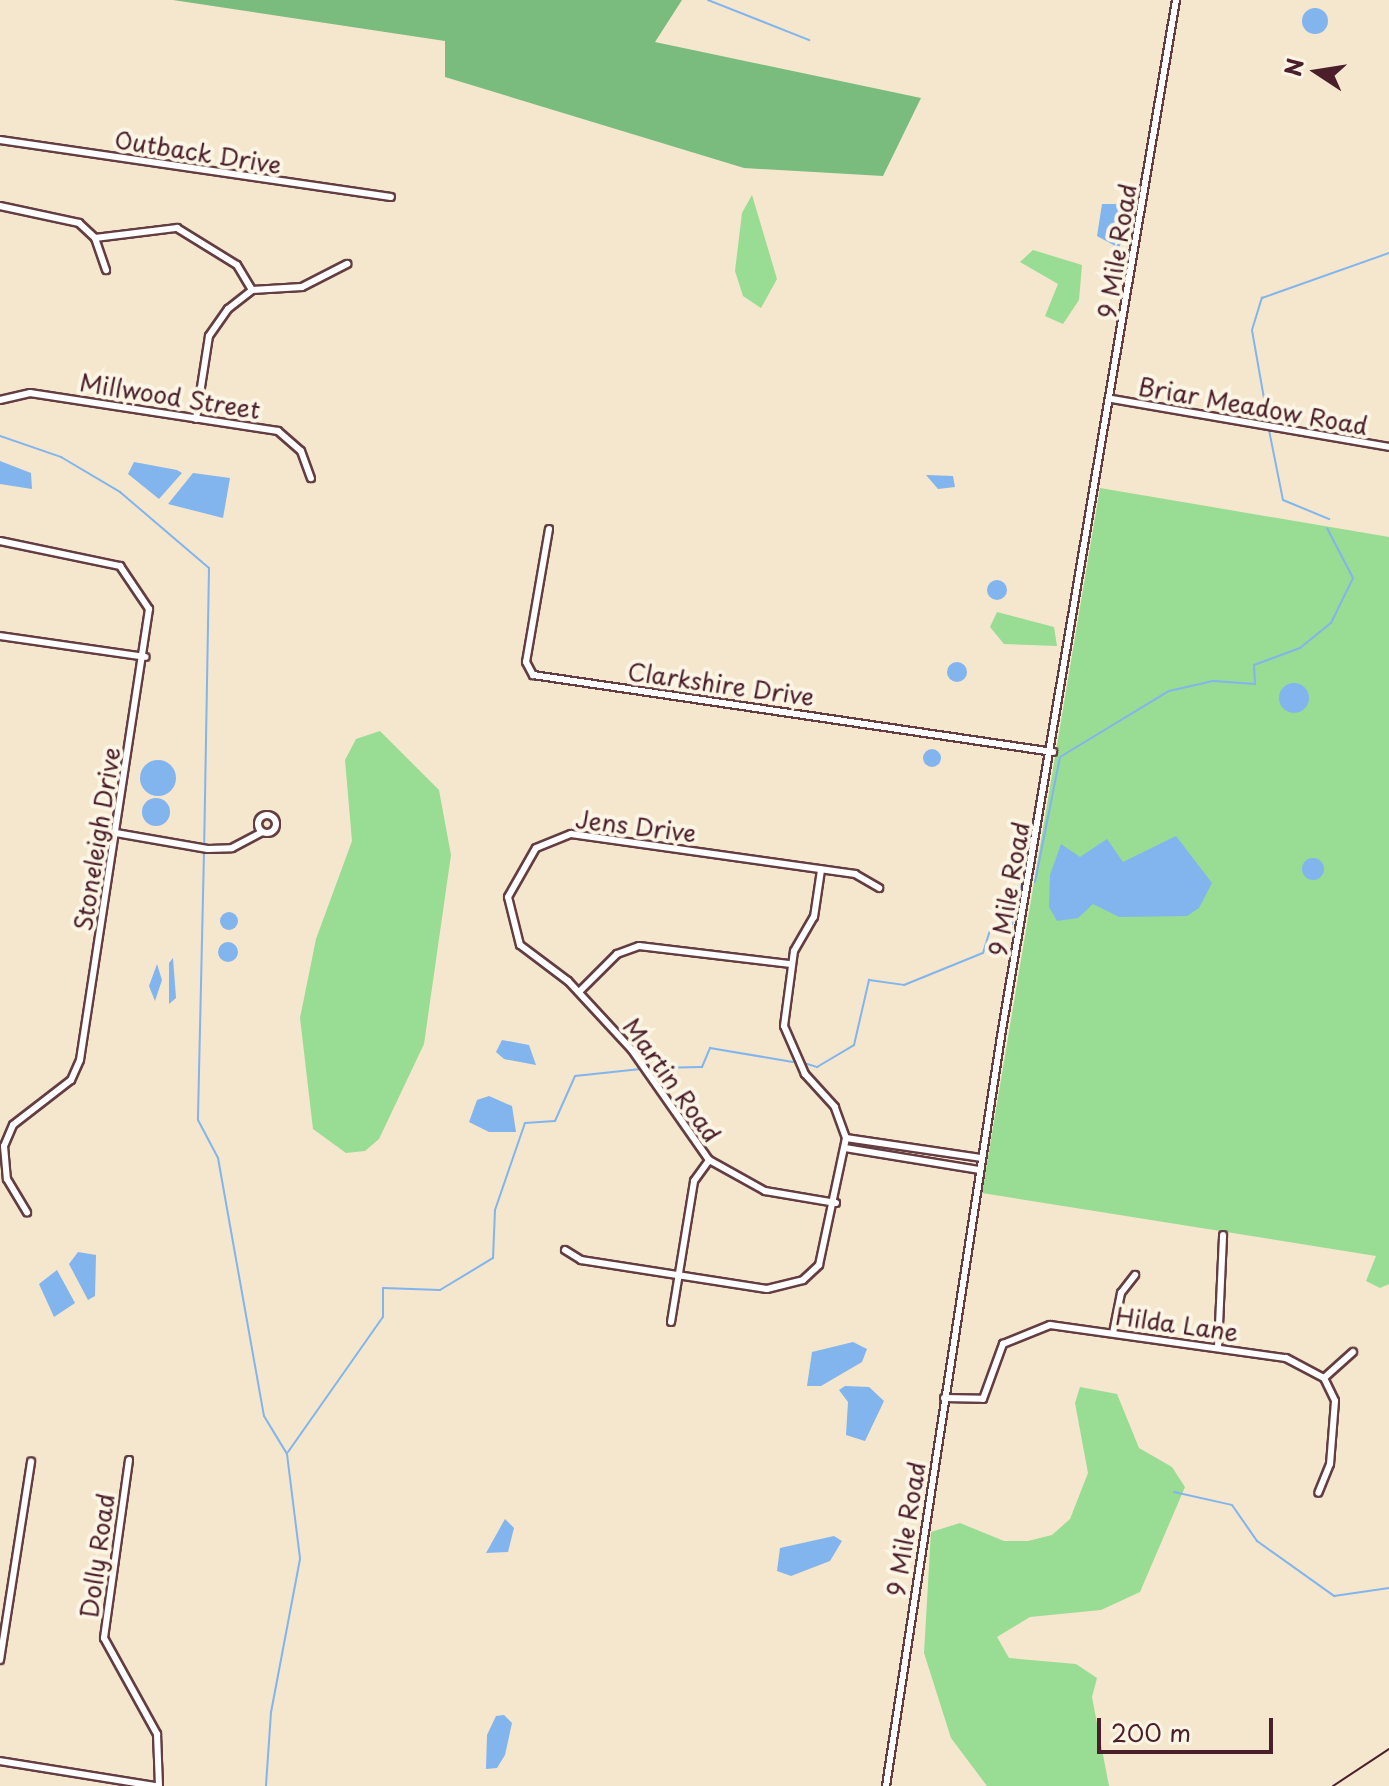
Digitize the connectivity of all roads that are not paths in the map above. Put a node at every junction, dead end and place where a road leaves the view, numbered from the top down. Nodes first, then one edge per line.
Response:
1 (1176, 0) edge
2 (0, 140) edge
3 (391, 197) dead end
4 (0, 206) edge
5 (95, 238) junction
6 (347, 264) dead end
7 (106, 270) dead end
8 (252, 290) junction
9 (1112, 399) junction
10 (0, 400) edge
11 (196, 419) junction
12 (1389, 447) edge
13 (311, 478) dead end
14 (549, 529) dead end
15 (0, 541) edge
16 (0, 636) edge
17 (145, 657) junction
18 (1053, 752) junction
19 (262, 832) dead end
20 (116, 833) junction
21 (821, 870) junction
22 (879, 888) dead end
23 (791, 964) junction
24 (579, 992) junction
25 (846, 1138) junction
26 (845, 1148) junction
27 (1, 1158) edge
28 (981, 1158) junction
29 (709, 1160) junction
30 (980, 1170) junction
31 (836, 1203) junction
32 (27, 1212) dead end
33 (1223, 1235) dead end
34 (565, 1250) dead end
35 (1135, 1275) dead end
36 (678, 1277) junction
37 (671, 1322) dead end
38 (1113, 1333) junction
39 (1218, 1347) junction
40 (1353, 1352) dead end
41 (1324, 1378) junction
42 (944, 1398) junction
43 (129, 1460) dead end
44 (31, 1461) dead end
45 (1318, 1493) dead end
46 (0, 1660) edge
47 (0, 1761) edge
48 (157, 1786) edge
49 (886, 1786) edge

1 - 9 street, 9 Mile Road
2 - 3 street, Outback Drive
4 - 5 street
5 - 7 street
5 - 8 street
6 - 8 street
8 - 11 street
9 - 12 street, Briar Meadow Road
9 - 18 street, 9 Mile Road
10 - 11 street, Millwood Street
11 - 13 street, Millwood Street
14 - 18 street, Clarkshire Drive
15 - 17 street, Stoneleigh Drive
16 - 17 street
17 - 20 street, Stoneleigh Drive
18 - 28 street, 9 Mile Road
19 - 20 street
20 - 27 street, Stoneleigh Drive
21 - 22 street, Jens Drive
21 - 23 street
21 - 24 street, Jens Drive
23 - 24 street
23 - 25 street
24 - 29 street, Martin Road
25 - 26 street
25 - 28 street
26 - 30 street
26 - 31 street
27 - 32 street, Stoneleigh Drive
28 - 30 street, 9 Mile Road
29 - 31 street, Martin Road
29 - 36 street
30 - 42 street, 9 Mile Road
31 - 36 street
33 - 39 street
34 - 36 street
35 - 38 street
36 - 37 street
38 - 39 street, Hilda Lane
38 - 42 street, Hilda Lane
39 - 41 street, Hilda Lane
40 - 41 street
41 - 45 street
42 - 49 street, 9 Mile Road
43 - 48 street, Dolly Road
44 - 46 street
47 - 48 street

